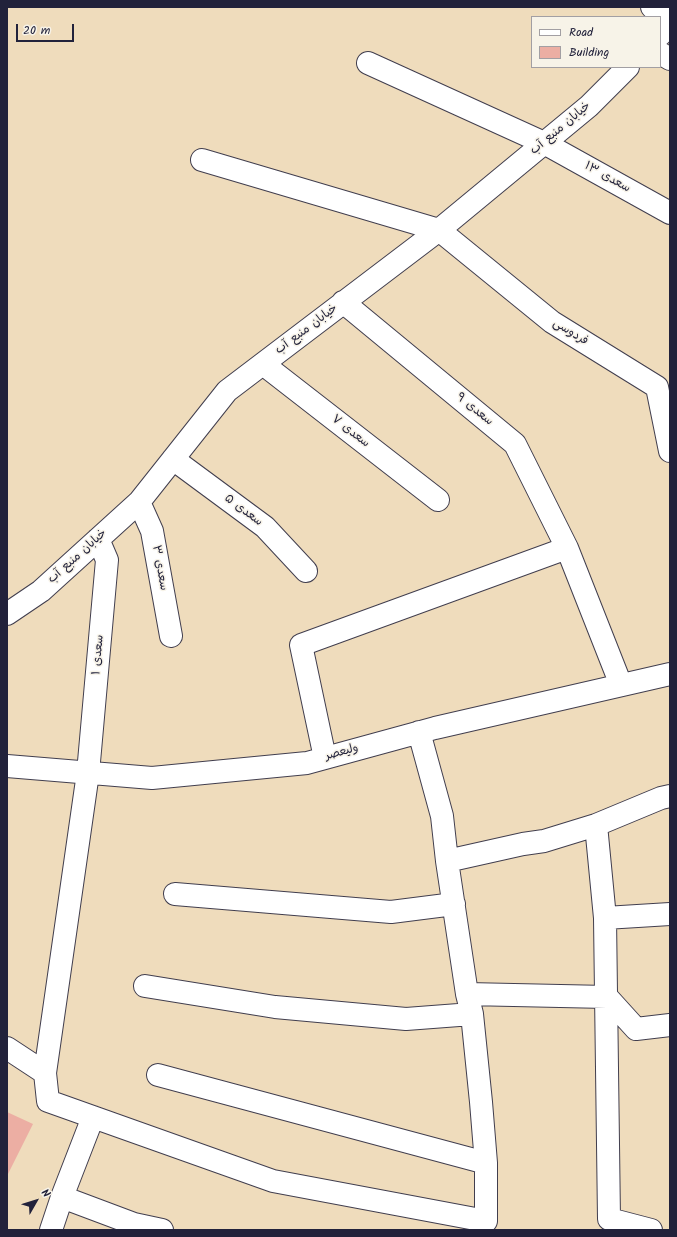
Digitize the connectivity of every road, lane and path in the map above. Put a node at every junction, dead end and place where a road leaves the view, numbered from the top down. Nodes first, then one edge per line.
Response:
1 (652, 7) edge
2 (670, 13) edge
3 (670, 25) edge
4 (661, 34) edge
5 (661, 54) edge
6 (670, 59) edge
7 (368, 63) dead end
8 (627, 68) edge
9 (544, 143) junction
10 (202, 160) dead end
11 (670, 213) edge
12 (438, 230) junction
13 (343, 302) junction
14 (263, 364) junction
15 (670, 451) edge
16 (173, 459) junction
17 (438, 500) dead end
18 (139, 502) junction
19 (98, 539) junction
20 (568, 548) junction
21 (306, 571) dead end
22 (7, 614) edge
23 (171, 636) dead end
24 (670, 674) edge
25 (621, 685) junction
26 (420, 732) junction
27 (325, 758) junction
28 (7, 766) edge
29 (88, 773) junction
30 (670, 796) edge
31 (596, 825) junction
32 (447, 861) junction
33 (175, 894) dead end
34 (454, 904) junction
35 (670, 914) edge
36 (606, 918) junction
37 (145, 986) dead end
38 (607, 997) junction
39 (469, 1004) junction
40 (670, 1025) edge
41 (7, 1048) edge
42 (45, 1073) junction
43 (158, 1075) dead end
44 (93, 1117) junction
45 (486, 1163) junction
46 (62, 1197) junction
47 (134, 1227) edge
48 (51, 1230) edge
49 (162, 1230) edge
50 (651, 1230) edge

1 - 2 street
3 - 4 street
5 - 6 street
7 - 9 street, سعدی ۱۳
8 - 9 street, خیابان منبع آب
9 - 11 street, سعدی ۱۳
9 - 12 street, خیابان منبع آب
10 - 12 street
12 - 13 street, خیابان منبع آب
12 - 15 street, فردوسی
13 - 14 street, خیابان منبع آب
13 - 20 street, سعدی ۹
14 - 16 street, خیابان منبع آب
14 - 17 street, سعدی ۷
16 - 18 street, خیابان منبع آب
16 - 21 street, سعدی ۵
18 - 19 street, خیابان منبع آب
18 - 23 street, سعدی ۳
19 - 22 street, خیابان منبع آب
19 - 29 street, سعدی ۱
20 - 25 street, سعدی ۹
20 - 27 street
24 - 25 street, ولیعصر
25 - 26 street, ولیعصر
26 - 27 street, ولیعصر
26 - 32 street
27 - 29 street, ولیعصر
28 - 29 street, ولیعصر
29 - 42 street, سعدی ۱
30 - 31 street
31 - 32 street
31 - 36 street
32 - 34 street
33 - 34 street
34 - 39 street
35 - 36 street
36 - 38 street
37 - 39 street
38 - 39 street
38 - 40 street
38 - 50 street
39 - 45 street
41 - 42 street
42 - 44 street, سعدی ۱
43 - 45 street
44 - 45 street
44 - 46 street
46 - 47 street
46 - 48 street
47 - 49 street

